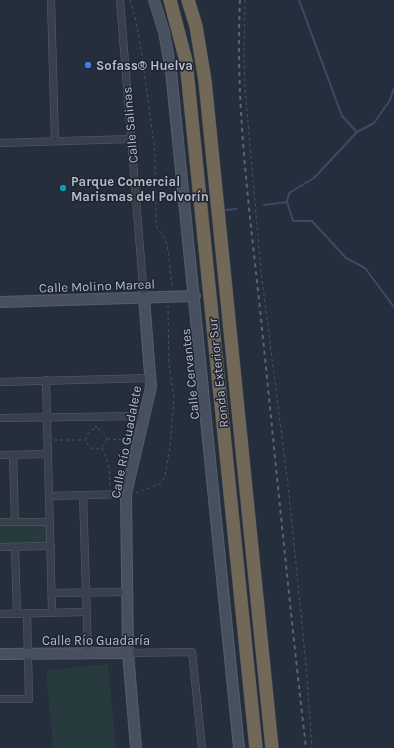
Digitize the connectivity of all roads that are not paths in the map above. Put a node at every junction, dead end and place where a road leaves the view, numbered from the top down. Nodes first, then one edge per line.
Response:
1 (51, 0) edge
2 (120, 0) edge
3 (154, 0) edge
4 (170, 0) edge
5 (188, 0) edge
6 (195, 0) edge
7 (196, 26) junction
8 (131, 139) junction
9 (55, 141) junction
10 (0, 143) edge
11 (195, 296) junction
12 (144, 298) junction
13 (0, 302) edge
14 (151, 378) junction
15 (46, 380) junction
16 (0, 382) edge
17 (144, 416) junction
18 (47, 417) junction
19 (0, 418) edge
20 (48, 454) junction
21 (0, 455) edge
22 (13, 455) junction
23 (129, 494) junction
24 (83, 495) junction
25 (49, 496) junction
26 (0, 522) edge
27 (15, 522) junction
28 (50, 522) junction
29 (51, 546) junction
30 (0, 547) edge
31 (15, 547) junction
32 (52, 593) junction
33 (86, 593) junction
34 (128, 597) junction
35 (52, 612) junction
36 (86, 612) junction
37 (27, 613) junction
38 (0, 614) edge
39 (17, 614) junction
40 (88, 653) junction
41 (128, 653) junction
42 (0, 654) edge
43 (28, 654) junction
44 (0, 699) edge
45 (136, 748) edge
46 (202, 748) edge
47 (240, 748) edge
48 (256, 748) edge
49 (272, 748) edge

1 - 9 street
2 - 8 street, Calle Salinas
3 - 11 street, Calle Cervantes
4 - 48 highway, Ronda Exterior Sur
5 - 7 highway, Ronda Exterior Sur
6 - 7 highway
7 - 49 highway, Ronda Exterior Sur
8 - 9 street
8 - 12 street, Calle Salinas
9 - 10 street
11 - 12 street, Calle Molino Mareal
11 - 47 street, Calle Cervantes
12 - 13 street, Calle Molino Mareal
12 - 14 street, Calle Río Guadalete
14 - 15 street
14 - 17 street, Calle Río Guadalete
15 - 16 street
15 - 18 street
17 - 18 street
17 - 23 street, Calle Río Guadalete
18 - 19 street
18 - 20 street
20 - 22 street
20 - 25 street
21 - 22 street
22 - 27 street
23 - 24 street
23 - 34 street, Calle Río Guadalete
24 - 25 street
24 - 33 street
25 - 28 street
26 - 27 street
27 - 28 street
28 - 29 street
29 - 31 street
29 - 32 street
30 - 31 street
31 - 39 street
32 - 33 street
32 - 35 street
33 - 34 street
33 - 36 street
34 - 41 street, Calle Río Guadalete
35 - 36 street
35 - 37 street
36 - 40 street
37 - 39 street
37 - 43 street
38 - 39 street
40 - 41 street, Calle Río Guadaría
40 - 43 street, Calle Río Guadaría
41 - 45 street, Calle Río Guadalete
41 - 46 street, Calle Río Guadaría
42 - 43 street, Calle Río Guadaría
43 - 44 street

